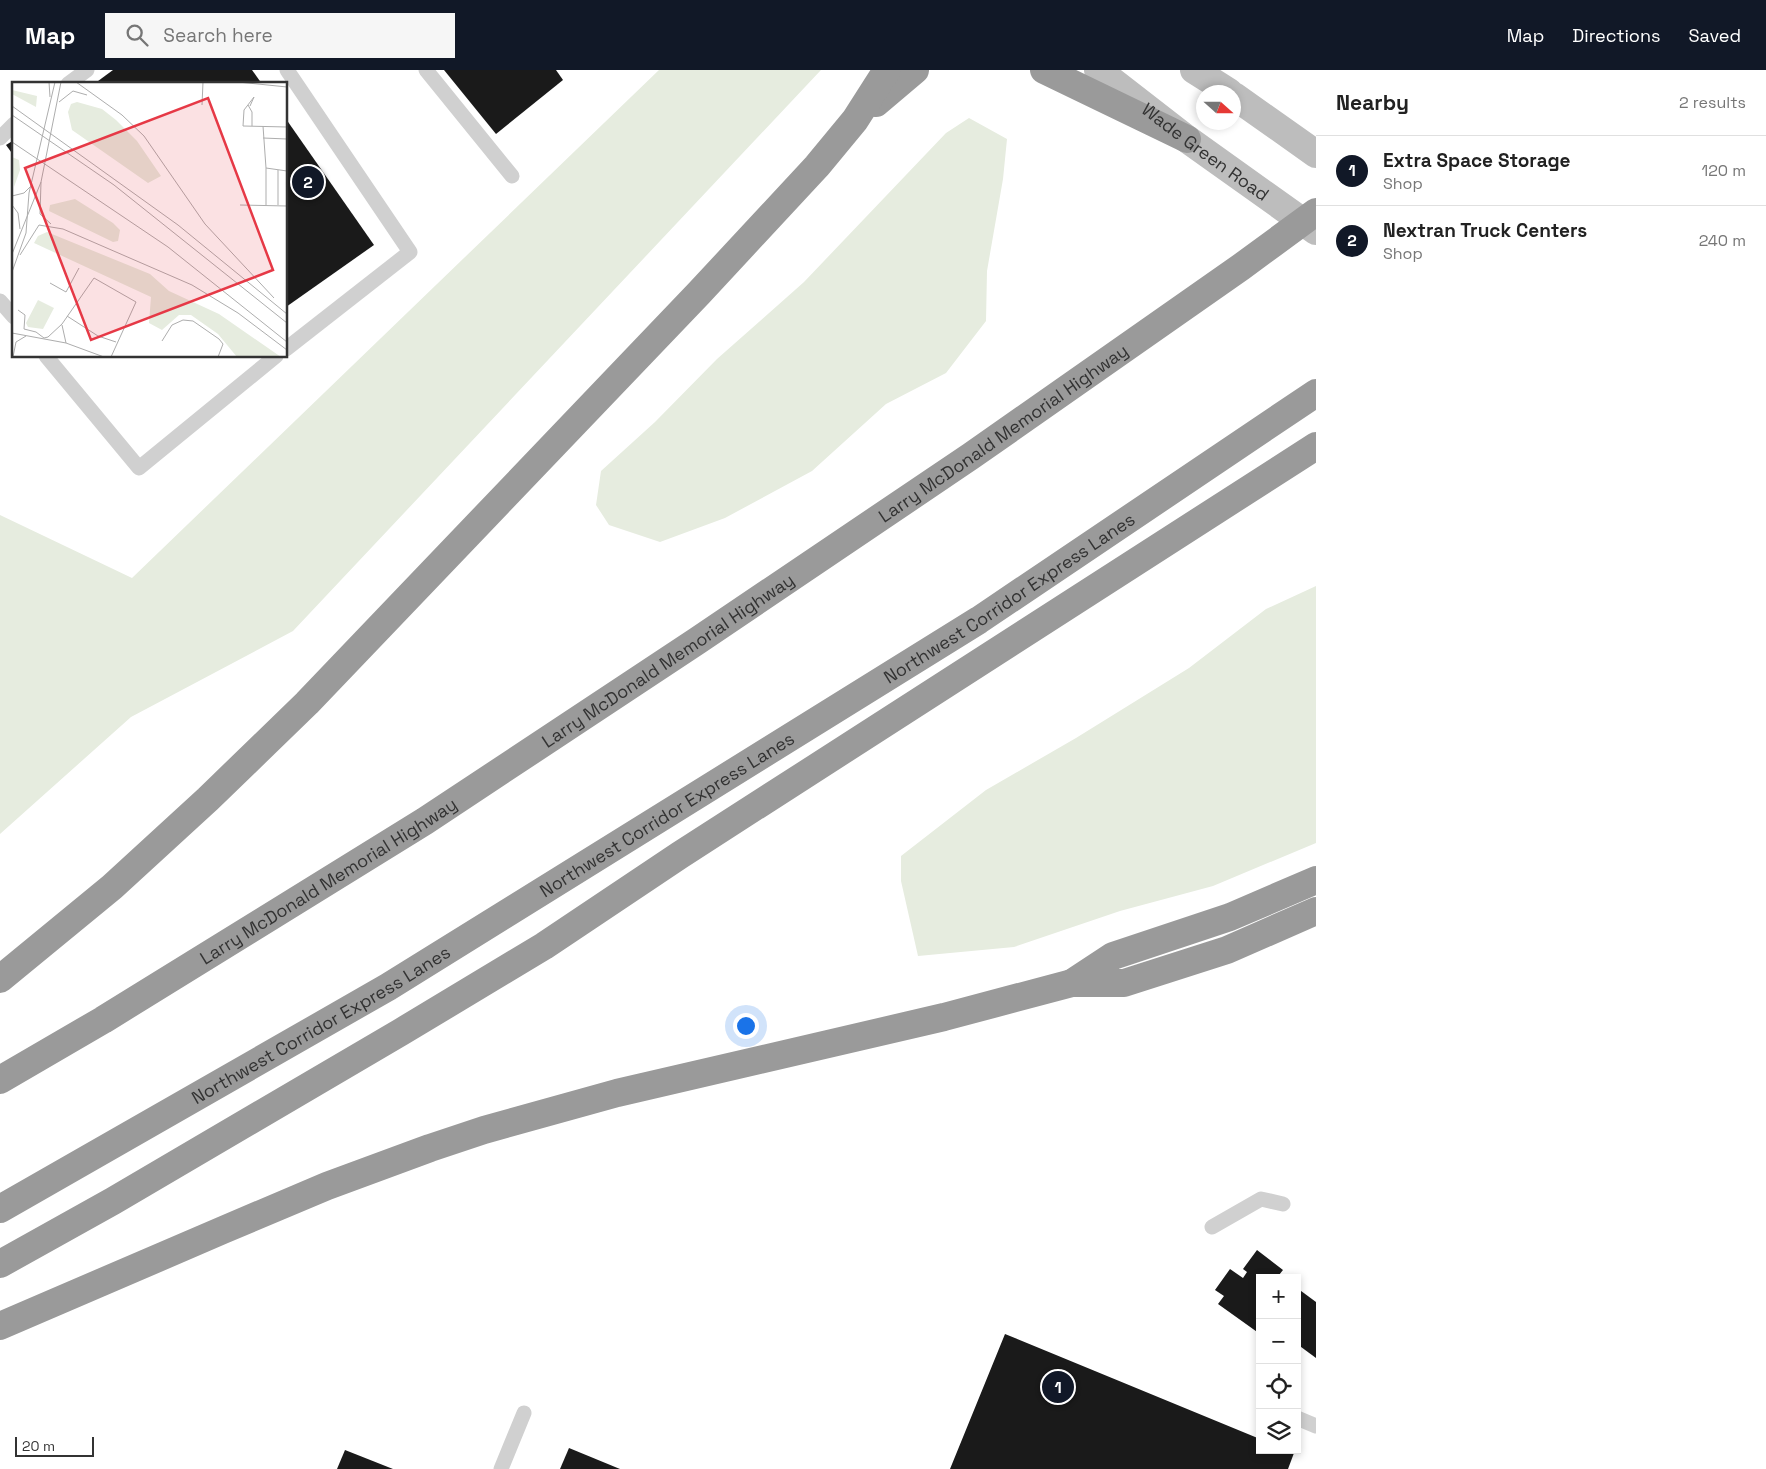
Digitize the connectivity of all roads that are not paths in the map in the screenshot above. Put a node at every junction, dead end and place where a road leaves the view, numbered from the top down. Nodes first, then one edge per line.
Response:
1 (87, 70) edge
2 (287, 70) edge
3 (426, 70) edge
4 (887, 70) edge
5 (915, 70) edge
6 (1044, 70) edge
7 (1098, 70) edge
8 (1194, 70) edge
9 (71, 82) edge
10 (1217, 85) edge
11 (1241, 101) edge
12 (855, 120) junction
13 (12, 126) edge
14 (0, 138) edge
15 (1187, 140) junction
16 (1316, 154) edge
17 (512, 176) dead end
18 (1316, 212) edge
19 (1316, 231) edge
20 (0, 301) edge
21 (12, 315) edge
22 (288, 347) edge
23 (48, 358) edge
24 (274, 358) edge
25 (1316, 393) edge
26 (1316, 446) edge
27 (1316, 880) edge
28 (1316, 911) edge
29 (0, 979) edge
30 (1072, 983) junction
31 (0, 1080) edge
32 (1282, 1204) dead end
33 (0, 1209) edge
34 (1212, 1227) dead end
35 (0, 1264) edge
36 (0, 1326) edge
37 (524, 1413) dead end
38 (1301, 1420) edge
39 (1316, 1426) edge
40 (501, 1469) edge

1 - 9 lane
2 - 22 lane
3 - 17 lane
4 - 12 highway
5 - 12 highway
6 - 15 highway
7 - 15 main road, Wade Green Road
8 - 10 main road
11 - 16 main road
12 - 29 highway
13 - 14 lane
15 - 19 main road, Wade Green Road
18 - 31 highway, Larry McDonald Memorial Highway
20 - 21 lane
23 - 24 lane
25 - 33 highway, Northwest Corridor Express Lanes
26 - 35 highway
27 - 30 highway
28 - 30 highway
30 - 36 highway
32 - 34 lane
37 - 40 lane
38 - 39 lane

